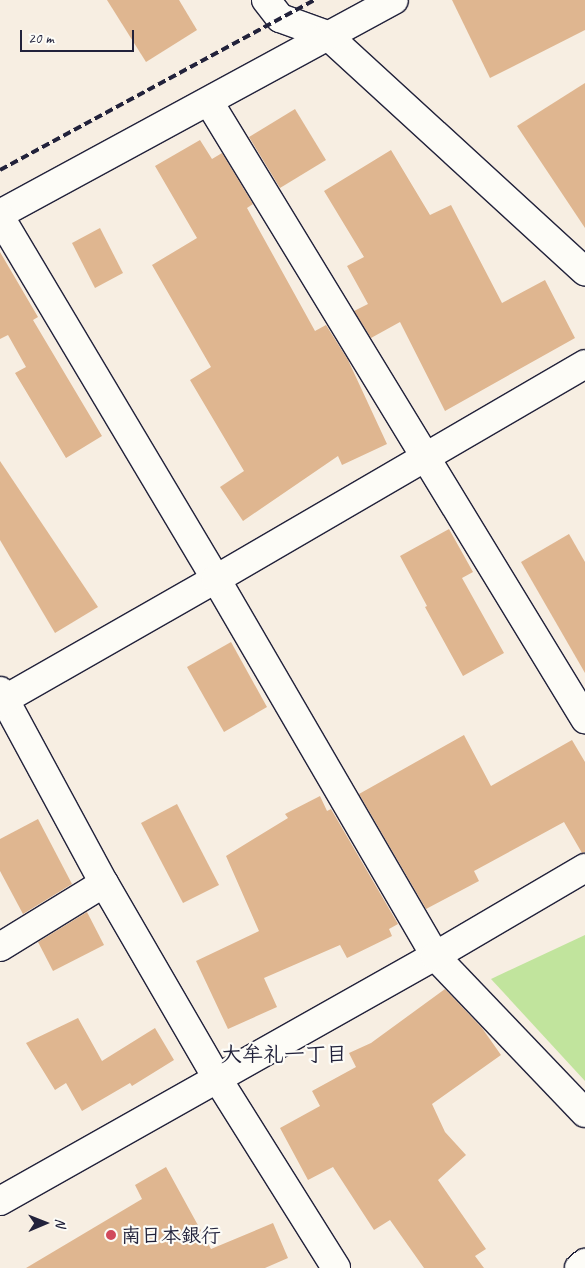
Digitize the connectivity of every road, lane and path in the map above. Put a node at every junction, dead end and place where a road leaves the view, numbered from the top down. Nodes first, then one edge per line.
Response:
1 (266, 0) edge
2 (394, 0) edge
3 (328, 35) junction
4 (209, 102) junction
5 (0, 216) edge
6 (585, 271) edge
7 (585, 364) edge
8 (425, 458) junction
9 (216, 579) junction
10 (2, 697) edge
11 (585, 719) edge
12 (585, 868) edge
13 (104, 883) junction
14 (0, 947) edge
15 (434, 956) junction
16 (217, 1078) junction
17 (585, 1113) edge
18 (0, 1201) edge
19 (585, 1263) edge
20 (336, 1268) edge
21 (579, 1268) edge

1 - 3 street
2 - 3 street
3 - 4 street
3 - 6 street
4 - 5 street
4 - 8 street
5 - 9 street
7 - 8 street
8 - 9 street
8 - 11 street
9 - 10 street
9 - 15 street
10 - 13 street
12 - 15 street
13 - 14 street
13 - 16 street
15 - 16 street
15 - 17 street
16 - 18 street
16 - 20 street
19 - 21 street

